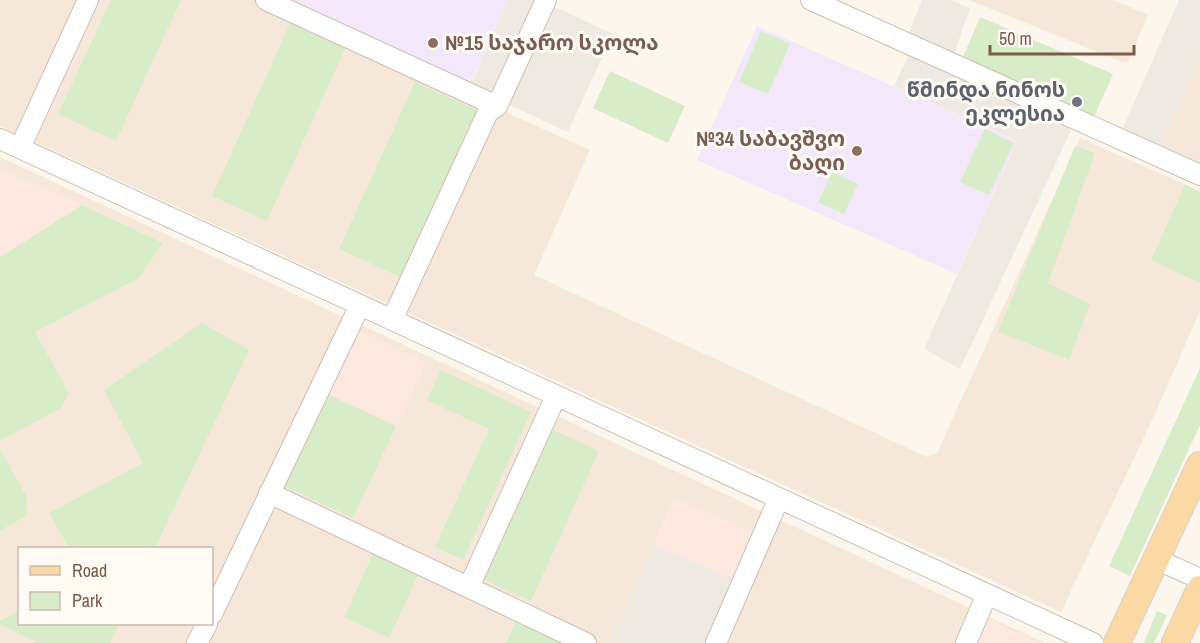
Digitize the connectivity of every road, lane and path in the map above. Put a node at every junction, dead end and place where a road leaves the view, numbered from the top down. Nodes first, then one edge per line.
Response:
1 (88, 0) edge
2 (266, 0) edge
3 (546, 0) edge
4 (811, 0) edge
5 (497, 106) junction
6 (0, 139) edge
7 (20, 148) junction
8 (1200, 175) edge
9 (360, 305) junction
10 (392, 320) junction
11 (556, 396) junction
12 (1200, 465) edge
13 (269, 493) junction
14 (779, 498) junction
15 (1156, 559) junction
16 (1200, 579) edge
17 (469, 587) junction
18 (1200, 589) edge
19 (987, 594) junction
20 (213, 612) edge
21 (206, 625) edge
22 (197, 643) edge
23 (586, 643) edge
24 (716, 643) edge
25 (966, 643) edge
26 (1093, 643) edge
27 (1117, 643) edge
28 (1175, 643) edge

1 - 7 street
2 - 5 street
3 - 5 street
4 - 8 street
5 - 10 street
6 - 7 street
7 - 9 street
9 - 10 street
9 - 13 street
10 - 11 street
11 - 14 street
11 - 17 street
12 - 15 main road
13 - 17 street
13 - 20 street
14 - 19 street
14 - 24 street
15 - 16 street
15 - 27 main road
17 - 23 street
18 - 28 main road
19 - 25 street
19 - 26 street
21 - 22 street

